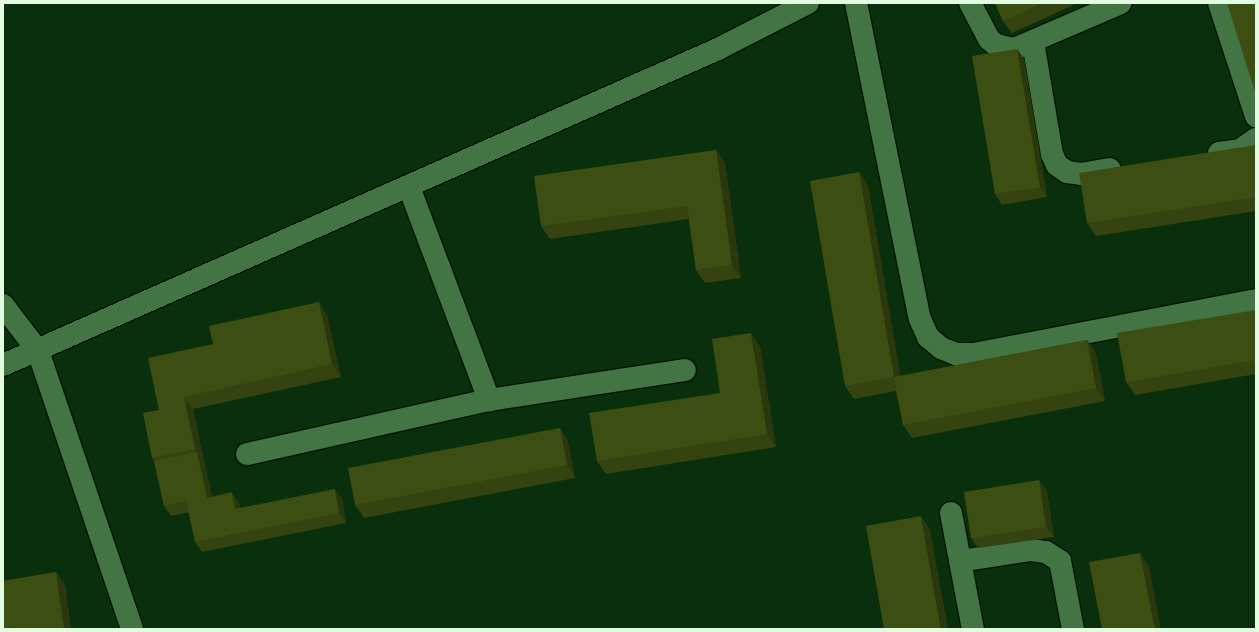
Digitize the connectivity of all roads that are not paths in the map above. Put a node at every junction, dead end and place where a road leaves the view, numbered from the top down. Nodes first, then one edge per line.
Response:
1 (808, 3) edge
2 (856, 3) edge
3 (970, 3) edge
4 (1121, 3) edge
5 (1219, 3) edge
6 (1034, 42) junction
7 (1256, 116) edge
8 (1256, 139) edge
9 (1195, 157) edge
10 (1134, 166) edge
11 (409, 187) junction
12 (1256, 300) edge
13 (3, 305) edge
14 (38, 351) junction
15 (3, 365) edge
16 (685, 370) dead end
17 (489, 400) junction
18 (247, 454) dead end
19 (951, 514) dead end
20 (960, 561) junction
21 (132, 629) edge
22 (973, 629) edge
23 (1073, 629) edge

1 - 11 street
2 - 12 street
3 - 6 street
4 - 6 street
5 - 7 street
6 - 10 street
8 - 9 street
11 - 14 street
11 - 17 street
13 - 14 street
14 - 15 street
14 - 21 street
16 - 17 street
17 - 18 street
19 - 20 street
20 - 22 street
20 - 23 street

